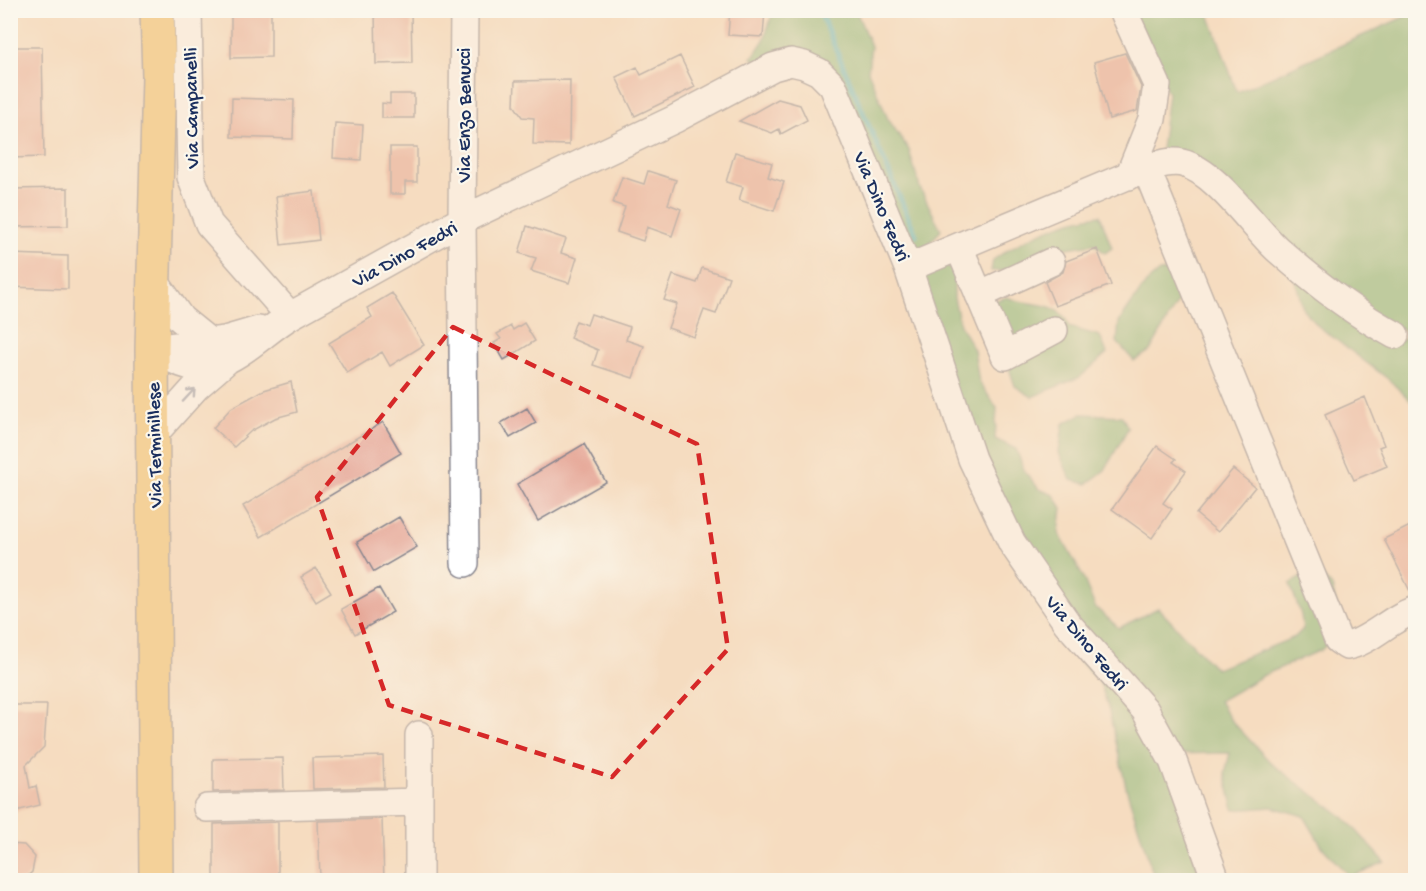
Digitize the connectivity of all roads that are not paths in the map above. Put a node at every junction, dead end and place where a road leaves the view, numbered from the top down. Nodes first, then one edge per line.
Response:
1 (139, 10) edge
2 (157, 10) edge
3 (188, 10) edge
4 (464, 10) edge
5 (1123, 10) edge
6 (159, 76) junction
7 (1138, 172) junction
8 (462, 220) junction
9 (959, 247) junction
10 (1050, 262) dead end
11 (908, 268) junction
12 (153, 279) junction
13 (979, 295) junction
14 (282, 321) junction
15 (1054, 330) dead end
16 (1395, 335) dead end
17 (207, 340) junction
18 (152, 349) junction
19 (228, 359) junction
20 (153, 435) junction
21 (465, 563) dead end
22 (1416, 610) edge
23 (419, 735) dead end
24 (419, 802) junction
25 (207, 808) dead end
26 (156, 880) edge
27 (419, 880) edge
28 (1216, 880) edge

1 - 6 street
2 - 6 main road, Via Terminillese
3 - 14 street, Via Campanelli
4 - 8 street, Via Enzo Benucci
5 - 7 street
6 - 12 main road, Via Terminillese
7 - 9 street
7 - 16 street
7 - 22 street
8 - 11 street, Via Dino Fedri
8 - 14 street, Via Dino Fedri
8 - 21 street, Via Enzo Benucci
9 - 11 street
9 - 13 street
10 - 13 street
11 - 28 street, Via Dino Fedri
12 - 17 street
12 - 18 main road, Via Terminillese
13 - 15 street
14 - 17 street, Via Dino Fedri
14 - 19 street, Via Dino Fedri
17 - 18 street, Via Dino Fedri
18 - 19 street, Via Dino Fedri
18 - 20 main road, Via Terminillese
20 -> 19 street, Via Dino Fedri
20 - 26 main road, Via Terminillese
23 - 24 street
24 - 25 street
24 - 27 street

